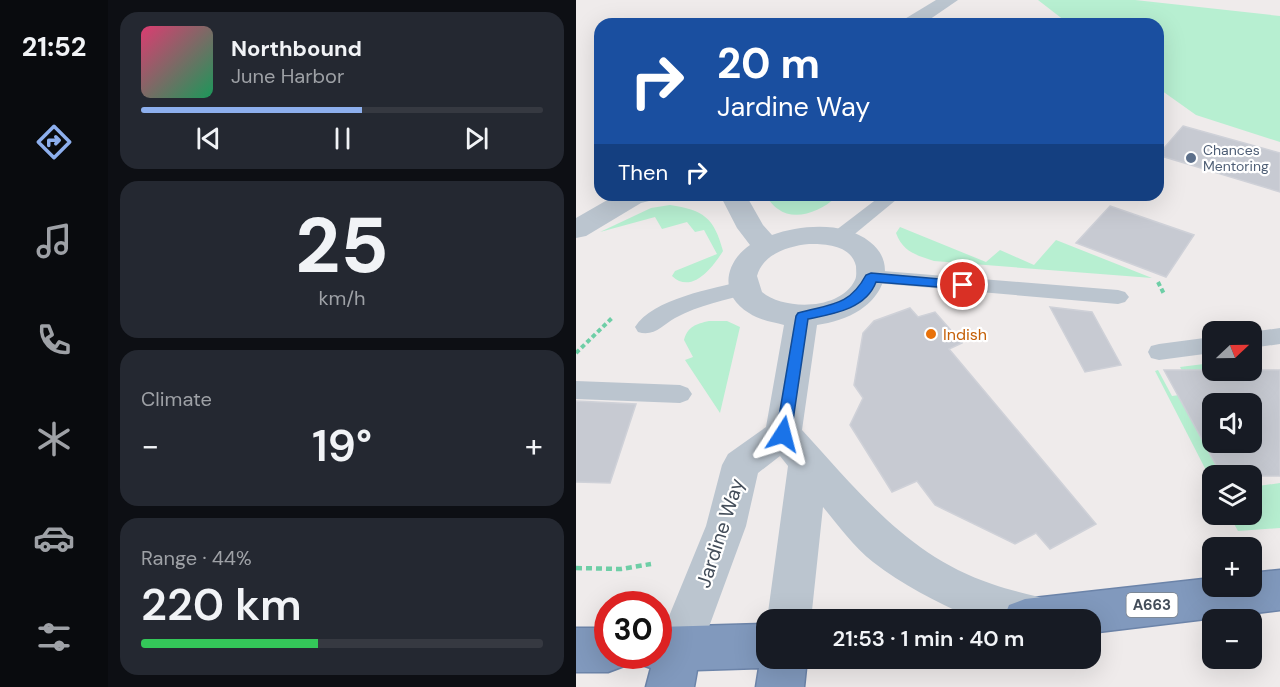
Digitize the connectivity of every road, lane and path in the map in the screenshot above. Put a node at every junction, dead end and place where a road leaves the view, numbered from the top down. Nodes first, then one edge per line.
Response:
1 (949, 0) edge
2 (920, 18) edge
3 (625, 201) edge
4 (736, 201) edge
5 (885, 201) edge
6 (576, 230) edge
7 (838, 238) junction
8 (766, 246) junction
9 (871, 277) junction
10 (1158, 282) dead end
11 (744, 288) junction
12 (1164, 294) dead end
13 (1118, 297) dead end
14 (619, 309) dead end
15 (802, 316) junction
16 (646, 327) dead end
17 (1280, 336) edge
18 (1262, 338) edge
19 (1202, 346) edge
20 (1159, 352) dead end
21 (576, 353) edge
22 (576, 390) edge
23 (680, 394) dead end
24 (796, 448) junction
25 (651, 564) dead end
26 (576, 568) edge
27 (1280, 590) edge
28 (789, 609) edge
29 (1003, 609) edge
30 (1101, 611) edge
31 (756, 648) edge
32 (576, 650) edge
33 (594, 650) edge
34 (672, 655) edge
35 (672, 662) edge
36 (782, 669) edge
37 (780, 687) edge

1 - 2 street
3 - 6 street
4 - 8 street
5 - 7 lane
7 - 8 street
7 - 9 street
8 - 11 street
9 - 13 lane
9 - 15 street
10 - 12 path
11 - 15 street
11 - 16 lane
14 - 21 path
15 - 24 street
17 - 18 lane
19 - 20 lane
22 - 23 lane
24 - 28 street
24 - 29 street
24 - 34 street, Jardine Way
25 - 26 path
27 - 30 highway, A663
31 - 35 highway
32 - 33 highway
36 - 37 highway

